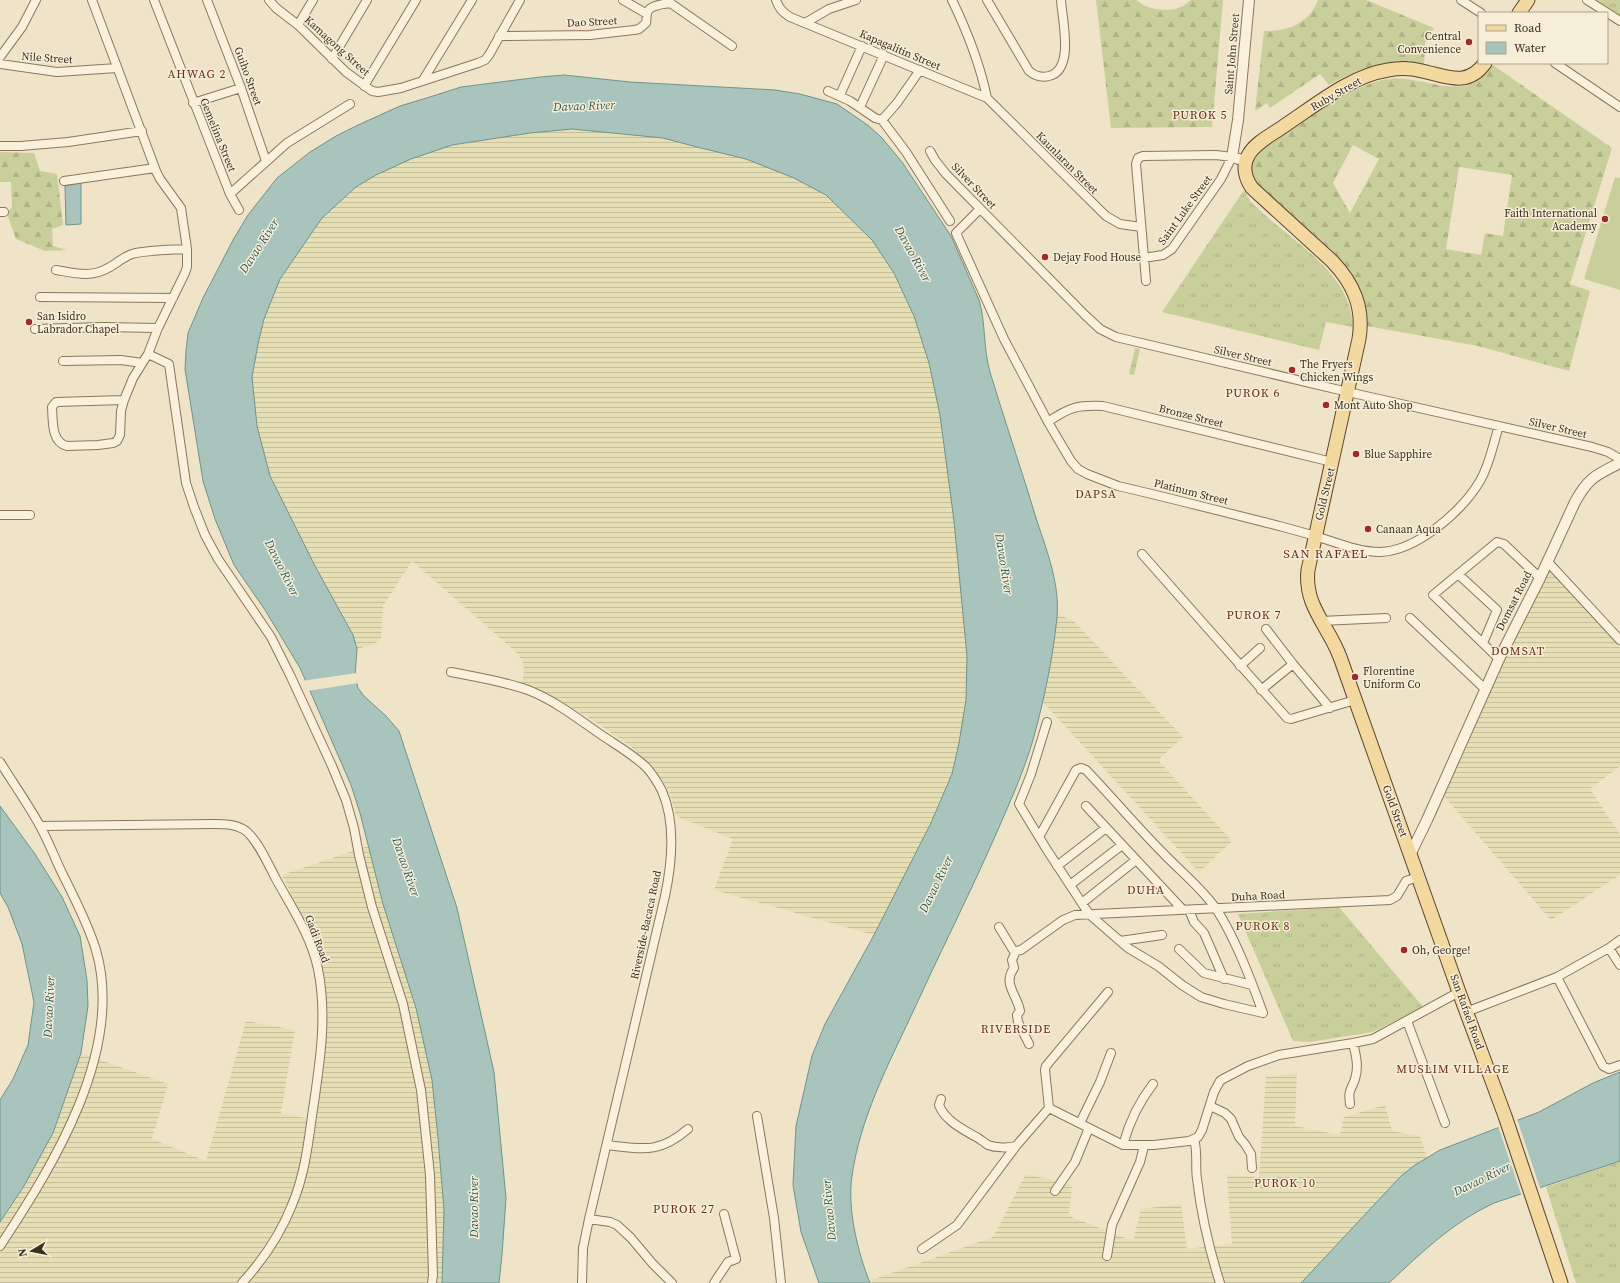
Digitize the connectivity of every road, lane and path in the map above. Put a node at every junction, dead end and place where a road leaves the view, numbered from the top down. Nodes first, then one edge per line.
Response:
1 (36, 0) edge
2 (92, 0) edge
3 (154, 0) edge
4 (206, 0) edge
5 (269, 0) edge
6 (313, 0) edge
7 (367, 0) edge
8 (416, 0) edge
9 (472, 0) edge
10 (520, 0) edge
11 (624, 0) edge
12 (776, 0) edge
13 (856, 0) edge
14 (952, 0) edge
15 (988, 0) edge
16 (1061, 0) edge
17 (1249, 0) edge
18 (1461, 0) edge
19 (1528, 0) edge
20 (1587, 0) edge
21 (668, 2) edge
22 (1479, 12) edge
23 (1520, 12) edge
24 (1606, 12) edge
25 (1608, 13) edge
26 (647, 14) junction
27 (1620, 21) edge
28 (805, 23) junction
29 (298, 25) junction
30 (499, 36) junction
31 (732, 46) dead end
32 (862, 46) junction
33 (884, 55) junction
34 (0, 57) edge
35 (332, 59) junction
36 (0, 64) edge
37 (1484, 64) edge
38 (1556, 64) edge
39 (117, 68) junction
40 (920, 70) junction
41 (422, 80) junction
42 (364, 86) junction
43 (241, 88) junction
44 (828, 91) dead end
45 (840, 95) junction
46 (987, 98) junction
47 (193, 103) junction
48 (350, 104) dead end
49 (860, 107) junction
50 (1620, 107) edge
51 (882, 120) junction
52 (142, 131) junction
53 (0, 146) edge
54 (930, 151) dead end
55 (1232, 157) junction
56 (266, 161) junction
57 (1246, 161) junction
58 (155, 168) junction
59 (64, 181) dead end
60 (230, 194) junction
61 (980, 209) junction
62 (239, 210) dead end
63 (950, 221) dead end
64 (1141, 227) junction
65 (187, 249) junction
66 (1143, 258) junction
67 (56, 270) dead end
68 (1146, 281) dead end
69 (40, 297) dead end
70 (173, 298) junction
71 (158, 328) junction
72 (35, 329) dead end
73 (148, 354) junction
74 (63, 361) dead end
75 (142, 363) junction
76 (1348, 392) junction
77 (124, 400) junction
78 (1048, 422) junction
79 (1498, 426) junction
80 (1620, 459) edge
81 (1332, 462) junction
82 (1620, 463) edge
83 (0, 515) edge
84 (30, 515) dead end
85 (1315, 536) junction
86 (1142, 554) dead end
87 (1547, 561) junction
88 (1458, 574) junction
89 (1540, 578) junction
90 (1386, 618) dead end
91 (1410, 618) dead end
92 (1322, 621) junction
93 (1266, 629) dead end
94 (1620, 640) edge
95 (1483, 643) junction
96 (1260, 648) dead end
97 (1499, 659) junction
98 (1293, 664) junction
99 (1240, 666) junction
100 (451, 672) dead end
101 (1485, 689) junction
102 (1261, 690) junction
103 (1355, 700) junction
104 (1330, 708) junction
105 (1047, 722) dead end
106 (0, 762) edge
107 (1086, 806) dead end
108 (40, 826) junction
109 (1106, 828) junction
110 (1039, 837) junction
111 (1122, 845) junction
112 (1410, 855) junction
113 (1136, 860) junction
114 (1057, 866) junction
115 (1418, 877) junction
116 (1070, 885) junction
117 (1082, 903) junction
118 (1216, 909) junction
119 (1186, 910) junction
120 (1089, 914) junction
121 (999, 927) dead end
122 (1162, 935) dead end
123 (1620, 940) edge
124 (1120, 941) junction
125 (1609, 948) junction
126 (1179, 949) dead end
127 (1016, 951) junction
128 (1620, 965) edge
129 (1557, 977) junction
130 (1224, 979) junction
131 (1252, 986) junction
132 (1108, 992) dead end
133 (1459, 992) junction
134 (1466, 1012) junction
135 (1407, 1021) junction
136 (1353, 1043) junction
137 (1029, 1044) dead end
138 (1111, 1053) dead end
139 (1620, 1065) edge
140 (1153, 1084) dead end
141 (940, 1099) dead end
142 (1350, 1104) dead end
143 (1210, 1106) junction
144 (1049, 1108) junction
145 (757, 1116) dead end
146 (1080, 1123) junction
147 (1445, 1123) dead end
148 (1089, 1128) junction
149 (688, 1129) dead end
150 (1194, 1139) junction
151 (608, 1145) junction
152 (1123, 1145) junction
153 (1016, 1146) junction
154 (1144, 1146) junction
155 (1252, 1168) dead end
156 (1055, 1191) dead end
157 (724, 1214) dead end
158 (589, 1218) junction
159 (0, 1246) edge
160 (922, 1249) dead end
161 (1107, 1256) dead end
162 (242, 1283) edge
163 (432, 1283) edge
164 (582, 1283) edge
165 (672, 1283) edge
166 (714, 1283) edge
167 (781, 1283) edge
168 (1220, 1283) edge
169 (1561, 1283) edge

1 - 34 street
2 - 39 street
3 - 47 street, Gemelina Street
4 - 43 street, Guiho Street
5 - 29 street, Kamagong Street
6 - 29 street
7 - 35 street
8 - 42 street
9 - 41 street
10 - 30 street, Kamagong Street
11 - 26 street
12 - 28 street, Kapagalitin Street
13 - 28 street
14 - 46 street
15 - 16 street
17 - 55 street, Saint John Street
18 - 22 street
19 - 23 main road
20 - 24 street
21 - 26 street, Dao Street
21 - 31 street
25 - 27 street
26 - 30 street, Dao Street
28 - 32 street, Kapagalitin Street
29 - 35 street, Kamagong Street
30 - 41 street, Kamagong Street
32 - 33 street, Kapagalitin Street
32 - 45 street
33 - 40 street, Kapagalitin Street
33 - 49 street
35 - 42 street, Kamagong Street
36 - 39 street, Nile Street
37 - 57 main road, Ruby Street
38 - 50 street
39 - 52 street
40 - 46 street, Kapagalitin Street
40 - 51 street
41 - 42 street, Kamagong Street
43 - 47 street
43 - 56 street, Guiho Street
44 - 45 street
45 - 49 street
46 - 64 street, Kaunlaran Street
47 - 60 street, Gemelina Street
48 - 56 street
49 - 51 street
51 - 63 street
52 - 53 street
52 - 58 street
54 - 61 street, Silver Street
55 - 57 street
55 - 64 street
55 - 66 street, Saint Luke Street
56 - 60 street
57 - 76 main road, Gold Street
58 - 59 street
58 - 65 street
60 - 62 street, Gemelina Street
61 - 76 street, Silver Street
61 - 78 street, Platinum Street
64 - 66 street
65 - 67 street
65 - 70 street
66 - 68 street
69 - 70 street
70 - 71 street
71 - 72 street
71 - 73 street
73 - 75 street
73 - 163 street
74 - 75 street
75 - 77 street
76 - 79 street, Silver Street
76 - 81 main road, Gold Street
77 - 77 street
78 - 81 street, Bronze Street
78 - 85 street, Platinum Street
79 - 80 street, Silver Street
79 - 85 street, Platinum Street
81 - 85 main road, Gold Street
82 - 87 street, Domsat Road
83 - 84 street
85 - 92 main road, Gold Street
86 - 99 street
87 - 89 street, Domsat Road
87 - 94 street
88 - 89 street
88 - 95 street
88 - 95 street
89 - 97 street, Domsat Road
90 - 92 street
91 - 101 street
92 - 103 main road, Gold Street
93 - 98 street
95 - 97 street
96 - 99 street
97 - 101 street, Domsat Road
98 - 102 street
98 - 104 street
99 - 102 street
100 - 151 street, Riverside-Bacaca Road
101 - 112 street, Domsat Road
102 - 104 street
103 - 104 street
103 - 112 main road, Gold Street
105 - 110 street
106 - 108 street
107 - 109 street
108 - 159 street
108 - 162 street, Gadi Road
109 - 111 street
109 - 114 street
110 - 114 street
110 - 118 street
111 - 113 street
111 - 116 street
112 - 115 main road, San Rafael Road
113 - 117 street
113 - 119 street
114 - 116 street
115 - 118 street, Duha Road
115 - 133 main road, San Rafael Road
116 - 117 street
117 - 120 street
118 - 119 street, Duha Road
118 - 131 street
119 - 120 street, Duha Road
119 - 130 street
120 - 124 street
120 - 127 street, Duha Road
121 - 127 street
122 - 124 street
123 - 125 street
124 - 131 street
125 - 128 street
125 - 129 street
126 - 130 street
127 - 137 street
129 - 134 street
129 - 139 street
130 - 131 street
132 - 144 street
133 - 134 main road, San Rafael Road
133 - 135 street
134 - 169 main road, San Rafael Road
135 - 136 street
135 - 147 street
136 - 142 street
136 - 143 street
138 - 146 street
140 - 152 street
141 - 153 street
143 - 150 street
143 - 155 street
144 - 146 street
144 - 153 street
145 - 167 street
146 - 148 street
148 - 152 street
148 - 156 street
149 - 151 street
150 - 154 street
150 - 168 street
151 - 158 street, Riverside-Bacaca Road
152 - 154 street
153 - 160 street
154 - 161 street
157 - 166 street
158 - 164 street, Riverside-Bacaca Road
158 - 165 street

